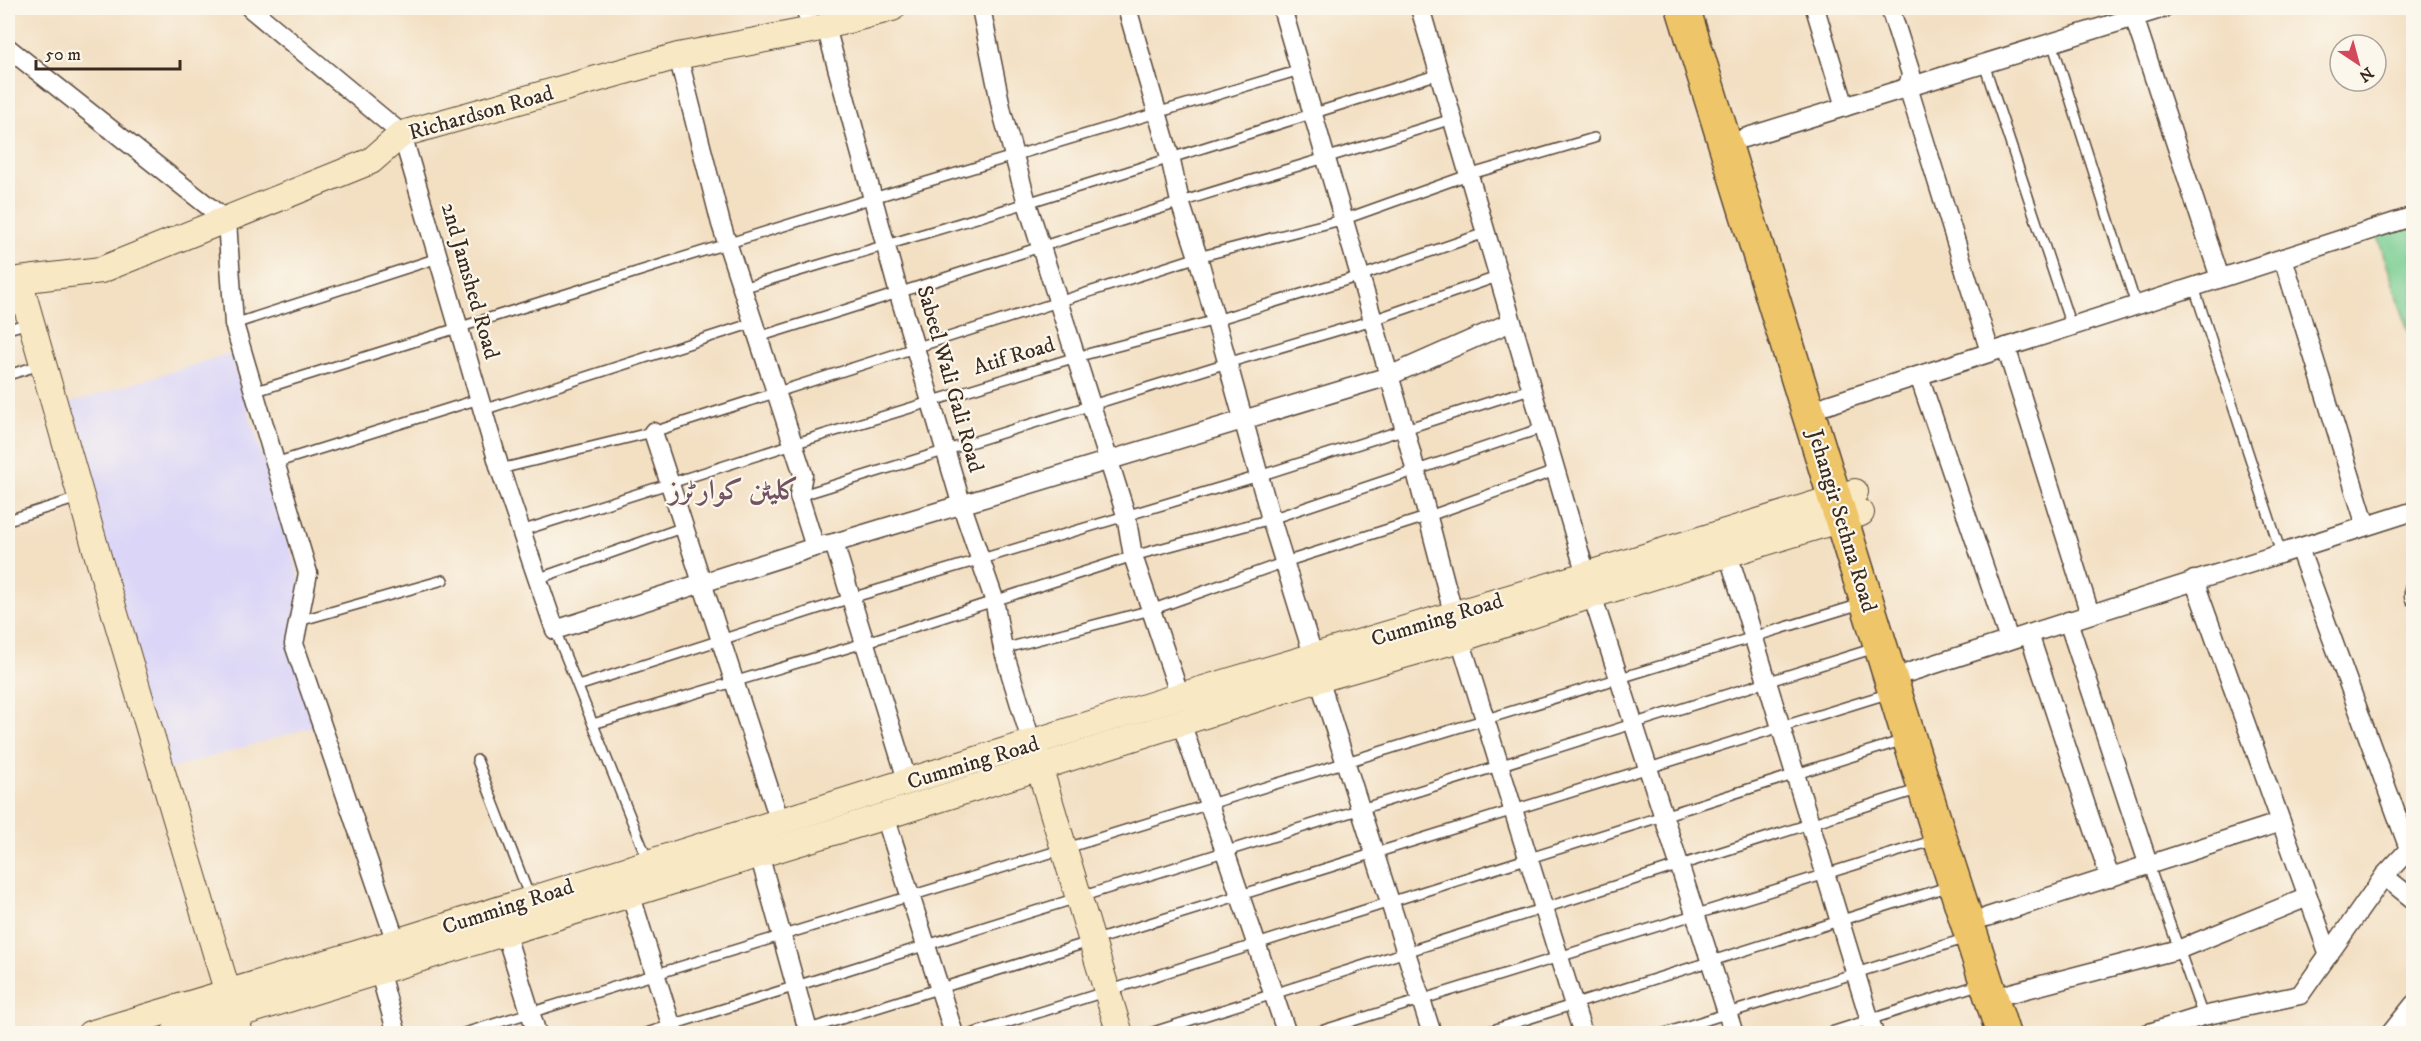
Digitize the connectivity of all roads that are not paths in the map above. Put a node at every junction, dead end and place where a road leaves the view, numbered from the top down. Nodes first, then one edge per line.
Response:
1 (250, 8) edge
2 (892, 8) edge
3 (981, 8) edge
4 (1127, 8) edge
5 (1282, 8) edge
6 (1420, 8) edge
7 (1683, 8) edge
8 (1706, 8) edge
9 (1815, 8) edge
10 (1890, 8) edge
11 (2164, 8) edge
12 (2134, 17) junction
13 (815, 22) edge
14 (2052, 42) junction
15 (8, 48) edge
16 (678, 57) junction
17 (1984, 64) junction
18 (1300, 70) junction
19 (1439, 74) junction
20 (1908, 87) junction
21 (1845, 107) junction
22 (1314, 112) junction
23 (1157, 113) junction
24 (1452, 119) junction
25 (402, 134) junction
26 (1594, 138) dead end
27 (1744, 138) junction
28 (1014, 155) junction
29 (1170, 157) junction
30 (1327, 159) junction
31 (1468, 175) junction
32 (873, 198) junction
33 (1180, 202) junction
34 (1026, 203) junction
35 (2414, 216) edge
36 (1345, 219) junction
37 (227, 221) junction
38 (1485, 233) junction
39 (728, 245) junction
40 (887, 245) junction
41 (1041, 248) junction
42 (1198, 257) junction
43 (438, 258) junction
44 (2283, 258) junction
45 (13, 276) edge
46 (1360, 276) junction
47 (1497, 277) junction
48 (2220, 278) junction
49 (2194, 287) junction
50 (742, 288) junction
51 (899, 294) junction
52 (1058, 304) junction
53 (2136, 305) junction
54 (1216, 320) junction
55 (1373, 320) junction
56 (1511, 322) junction
57 (234, 324) junction
58 (19, 326) edge
59 (2071, 326) junction
60 (459, 328) junction
61 (755, 330) junction
62 (916, 346) junction
63 (1998, 350) junction
64 (1076, 357) junction
65 (1227, 363) junction
66 (43, 364) junction
67 (8, 375) edge
68 (1919, 375) junction
69 (1389, 376) junction
70 (1530, 389) junction
71 (253, 392) junction
72 (776, 393) junction
73 (932, 401) junction
74 (481, 405) junction
75 (1827, 405) junction
76 (1091, 406) junction
77 (1243, 418) junction
78 (1542, 428) junction
79 (1405, 430) junction
80 (653, 432) junction
81 (793, 444) junction
82 (946, 451) junction
83 (1108, 460) junction
84 (275, 463) junction
85 (500, 469) junction
86 (1416, 471) junction
87 (1555, 471) junction
88 (1260, 476) junction
89 (669, 483) junction
90 (800, 496) junction
91 (80, 497) junction
92 (1848, 505) junction
93 (962, 506) junction
94 (2414, 511) edge
95 (1126, 515) junction
96 (1429, 516) junction
97 (1271, 519) junction
98 (8, 520) edge
99 (2366, 526) junction
100 (684, 527) junction
101 (521, 531) junction
102 (834, 543) junction
103 (815, 547) junction
104 (2290, 550) junction
105 (1728, 553) junction
106 (1133, 556) junction
107 (982, 560) junction
108 (1285, 562) junction
109 (537, 579) junction
110 (444, 580) dead end
111 (2194, 580) junction
112 (702, 583) junction
113 (1589, 585) junction
114 (2414, 589) edge
115 (2414, 597) edge
116 (851, 598) junction
117 (994, 599) junction
118 (1866, 603) junction
119 (1151, 610) junction
120 (1455, 613) junction
121 (2090, 614) junction
122 (2068, 621) junction
123 (298, 622) junction
124 (555, 630) junction
125 (2030, 634) junction
126 (1754, 637) junction
127 (1460, 639) junction
128 (721, 640) junction
129 (2009, 640) junction
130 (864, 643) junction
131 (1880, 646) junction
132 (1004, 649) junction
133 (1316, 668) junction
134 (1618, 679) junction
135 (1767, 681) junction
136 (735, 682) junction
137 (1902, 682) junction
138 (578, 686) junction
139 (1180, 696) junction
140 (1485, 719) junction
141 (1181, 722) junction
142 (592, 724) junction
143 (1632, 724) junction
144 (1781, 727) junction
145 (1910, 739) junction
146 (1036, 756) junction
147 (477, 760) dead end
148 (1345, 762) junction
149 (1499, 765) junction
150 (1647, 769) junction
151 (1796, 775) junction
152 (908, 783) junction
153 (1925, 788) junction
154 (1209, 804) junction
155 (1360, 809) junction
156 (1513, 810) junction
157 (885, 816) junction
158 (1664, 816) junction
159 (780, 822) junction
160 (2281, 822) junction
161 (1810, 824) junction
162 (1940, 838) junction
163 (2411, 847) edge
164 (1064, 849) junction
165 (1225, 851) junction
166 (1374, 853) junction
167 (759, 854) junction
168 (1528, 858) junction
169 (648, 862) junction
170 (1679, 866) junction
171 (2150, 866) junction
172 (1826, 874) junction
173 (2384, 876) junction
174 (2110, 878) junction
175 (1955, 885) junction
176 (630, 893) junction
177 (912, 895) junction
178 (1241, 895) junction
179 (1078, 897) junction
180 (2308, 897) junction
181 (530, 900) junction
182 (2414, 900) edge
183 (1390, 902) junction
184 (1544, 908) junction
185 (1696, 914) junction
186 (1840, 921) junction
187 (1979, 927) junction
188 (505, 932) junction
189 (781, 935) junction
190 (1092, 941) junction
191 (396, 942) junction
192 (1257, 944) junction
193 (927, 945) junction
194 (2180, 949) junction
195 (1406, 952) junction
196 (2329, 955) junction
197 (1559, 956) junction
198 (1712, 961) junction
199 (379, 970) junction
200 (1856, 973) junction
201 (656, 974) junction
202 (795, 986) junction
203 (940, 988) junction
204 (1999, 988) junction
205 (1107, 991) junction
206 (1274, 993) junction
207 (1421, 999) junction
208 (1574, 1004) junction
209 (2414, 1004) edge
210 (530, 1012) junction
211 (234, 1013) edge
212 (1728, 1013) junction
213 (2203, 1016) junction
214 (1872, 1026) edge
215 (673, 1029) edge
216 (803, 1032) edge
217 (90, 1034) edge
218 (174, 1034) edge
219 (397, 1034) edge
220 (461, 1034) edge
221 (537, 1034) edge
222 (643, 1034) edge
223 (954, 1034) edge
224 (971, 1034) edge
225 (1120, 1034) edge
226 (1147, 1034) edge
227 (1287, 1034) edge
228 (1311, 1034) edge
229 (1432, 1034) edge
230 (1480, 1034) edge
231 (1583, 1034) edge
232 (1662, 1034) edge
233 (1734, 1034) edge
234 (1825, 1034) edge
235 (2003, 1034) edge
236 (2023, 1034) edge
237 (2146, 1034) edge
238 (2390, 1034) edge

1 - 25 street
2 - 13 street, Richardson Road
3 - 28 street
4 - 23 street
5 - 18 street
6 - 19 street
7 - 92 highway, Jehangir Sethna Road
8 - 27 highway, Jehangir Sethna Road
9 - 21 street
10 - 20 street
11 - 12 street
12 - 14 street
12 - 48 street
13 - 16 street, Richardson Road
13 - 32 street, Sabeel Wali Gali Road
14 - 17 street
14 - 53 lane
15 - 37 street
16 - 25 street, Richardson Road
16 - 39 street
17 - 20 street
17 - 59 lane
18 - 22 street
18 - 23 lane
19 - 22 lane
19 - 24 street
20 - 21 street
20 - 63 street
21 - 27 street
22 - 29 lane
22 - 30 street
23 - 28 lane
23 - 29 street
24 - 30 lane
24 - 31 street
25 - 37 street, Richardson Road
25 - 43 street, 2nd Jamshed Road
26 - 31 lane
27 - 75 highway, Jehangir Sethna Road
28 - 32 lane
28 - 34 street
29 - 33 street
29 - 34 lane
30 - 33 lane
30 - 36 street
31 - 36 lane
31 - 38 street
32 - 39 lane
32 - 40 street, Sabeel Wali Gali Road
33 - 41 lane
33 - 42 street
34 - 40 lane
34 - 41 street
35 - 44 street
36 - 42 lane
36 - 46 street
37 - 45 street, Richardson Road
37 - 57 street
38 - 46 lane, Atif Road
38 - 47 street
39 - 50 street
39 - 60 lane
40 - 50 lane
40 - 51 street, Sabeel Wali Gali Road
41 - 51 lane
41 - 52 street
42 - 52 lane
42 - 54 street
43 - 57 lane
43 - 60 street, 2nd Jamshed Road
44 - 48 street
44 - 99 street
45 - 58 street
46 - 54 lane, Atif Road
46 - 55 street
47 - 55 lane
47 - 56 street
48 - 49 street
49 - 53 street
49 - 104 lane
50 - 61 street
51 - 61 lane
51 - 62 street, Sabeel Wali Gali Road
52 - 62 lane
52 - 64 street
53 - 59 street
54 - 64 lane, Atif Road
54 - 65 street
55 - 65 lane
55 - 69 street
56 - 69 street
56 - 70 street
57 - 71 street
58 - 66 street
59 - 63 street
60 - 71 lane
60 - 74 street, 2nd Jamshed Road
61 - 72 street
61 - 74 lane
62 - 72 lane
62 - 73 street, Sabeel Wali Gali Road
63 - 68 street
63 - 121 street
64 - 73 lane, Atif Road
64 - 76 street
65 - 76 lane
65 - 77 street
66 - 67 lane
66 - 91 street
68 - 75 street
68 - 129 street
69 - 77 street
69 - 79 street
70 - 78 street
70 - 79 lane
71 - 84 street
72 - 80 lane
72 - 81 street
73 - 81 lane, Atif Road
73 - 82 street, Sabeel Wali Gali Road
74 - 84 lane
74 - 85 street, 2nd Jamshed Road
75 - 92 highway, Jehangir Sethna Road
76 - 82 lane
76 - 83 street
77 - 83 street
77 - 88 street
78 - 86 lane
78 - 87 street
79 - 86 street
79 - 88 lane
80 - 85 lane
80 - 89 street
81 - 89 lane, Atif Road
81 - 90 street
82 - 90 lane
82 - 93 street, Sabeel Wali Gali Road
83 - 93 street
83 - 95 street
84 - 123 street
85 - 101 street, 2nd Jamshed Road
86 - 96 street
86 - 97 lane
87 - 96 lane
87 - 113 street
88 - 95 lane
88 - 97 street
89 - 100 street
89 - 101 lane, Atif Road
90 - 103 street
91 - 98 lane
91 - 211 street
92 - 105 street, Cumming Road
92 - 113 street, Cumming Road
92 - 118 highway, Jehangir Sethna Road
92 - 137 highway, Jehangir Sethna Road
93 - 102 street
93 - 107 street, Sabeel Wali Gali Road
94 - 99 street
95 - 106 street
95 - 107 lane
96 - 108 lane
96 - 120 street
97 - 106 lane
97 - 108 street
99 - 104 street
100 - 109 lane
100 - 112 street
101 - 109 street, 2nd Jamshed Road
102 - 103 street
102 - 116 street
103 - 112 street
104 - 111 street
104 - 163 street
105 - 113 street, Cumming Road
105 - 126 street
106 - 117 lane
106 - 119 street
107 - 116 lane
107 - 117 street, Sabeel Wali Gali Road
108 - 119 lane
108 - 133 street
109 - 124 street, 2nd Jamshed Road
110 - 123 lane
111 - 121 street
111 - 160 street
112 - 124 street
112 - 128 street
113 - 120 street, Cumming Road
113 - 127 street, Cumming Road
113 - 134 street
114 - 115 street
116 - 128 lane
116 - 130 street
117 - 130 lane
117 - 132 street, Sabeel Wali Gali Road
118 - 126 lane
118 - 131 highway, Jehangir Sethna Road
119 - 132 lane
119 - 139 street
120 - 127 street
120 - 133 street, Cumming Road
121 - 122 street
122 - 125 street
122 - 171 street
123 - 191 street
124 - 138 lane
125 - 129 street
125 - 174 street
126 - 134 lane
126 - 135 street
127 - 133 street, Cumming Road
127 - 140 street
128 - 136 street
128 - 138 lane
129 - 137 street
130 - 136 lane
130 - 152 street
131 - 135 lane
131 - 137 highway, Jehangir Sethna Road
132 - 146 street, Sabeel Wali Gali Road
133 - 139 street, Cumming Road
133 - 141 street, Cumming Road
133 - 148 street
134 - 140 lane
134 - 143 street
135 - 143 lane
135 - 144 street
136 - 142 lane
136 - 159 street
137 - 144 lane
137 - 145 highway, Jehangir Sethna Road
137 - 187 highway, Jehangir Sethna Road
138 - 142 lane
139 - 146 street, Cumming Road
140 - 148 lane
140 - 149 street
141 - 146 street, Cumming Road
141 - 154 street
142 - 169 lane
143 - 149 lane
143 - 150 street
144 - 150 lane
144 - 151 street
145 - 151 lane
145 - 153 highway, Jehangir Sethna Road
146 - 152 street, Cumming Road
146 - 157 street, Cumming Road
146 - 164 street
147 - 181 lane
148 - 154 lane
148 - 155 street
149 - 155 lane
149 - 156 street
150 - 156 lane
150 - 158 street
151 - 158 lane
151 - 161 street
152 - 159 street, Cumming Road
153 - 161 lane
153 - 162 highway, Jehangir Sethna Road
154 - 164 lane
154 - 165 street
155 - 165 lane
155 - 166 street
156 - 166 lane
156 - 168 street
157 - 167 street, Cumming Road
157 - 177 street
158 - 168 lane
158 - 170 street
159 - 169 street, Cumming Road
160 - 171 street
160 - 180 street
161 - 170 lane
161 - 172 street
162 - 172 lane
162 - 175 highway, Jehangir Sethna Road
163 - 173 street
164 - 177 lane
164 - 179 street
165 - 178 street
165 - 179 lane
166 - 178 lane
166 - 183 street
167 - 176 street, Cumming Road
167 - 189 street
168 - 183 lane
168 - 184 street
169 - 181 street, Cumming Road
170 - 184 lane
170 - 185 street
171 - 174 street
171 - 194 lane
172 - 185 lane
172 - 186 street
173 - 182 street
173 - 196 street
174 - 187 street
175 - 186 lane
175 - 187 highway, Jehangir Sethna Road
176 - 188 street, Cumming Road
176 - 201 street
177 - 189 lane
177 - 193 street
178 - 190 lane
178 - 192 street
179 - 190 street
179 - 193 lane
180 - 194 street
180 - 196 street
181 - 191 street, Cumming Road
183 - 192 lane
183 - 195 street
184 - 195 lane
184 - 197 street
185 - 197 lane
185 - 198 street
186 - 198 lane
186 - 200 street
187 - 200 lane
187 - 204 highway, Jehangir Sethna Road
188 - 199 street, Cumming Road
188 - 210 street
189 - 201 lane
189 - 202 street
190 - 203 lane
190 - 205 street
191 - 211 street, Cumming Road
192 - 205 lane
192 - 206 street
193 - 202 lane
193 - 203 street
194 - 204 street
194 - 213 lane
195 - 206 lane
195 - 207 street
196 - 213 street
197 - 207 lane
197 - 208 street
198 - 208 lane
198 - 212 street
199 - 211 street, Cumming Road
199 - 219 street
200 - 212 lane
200 - 214 street
201 - 210 lane
201 - 215 street
202 - 215 lane
202 - 216 street
203 - 216 lane
203 - 223 street
204 - 214 lane
204 - 235 highway, Jehangir Sethna Road
204 - 236 highway, Jehangir Sethna Road
205 - 224 lane
205 - 225 street
206 - 226 lane
206 - 227 street
207 - 228 lane
207 - 229 street
208 - 230 lane
208 - 231 street
209 - 238 street
210 - 220 lane
210 - 221 street
211 - 217 street, Cumming Road
211 - 218 street, Cumming Road
212 - 232 lane
212 - 233 street
213 - 237 street
214 - 234 lane
215 - 222 lane

